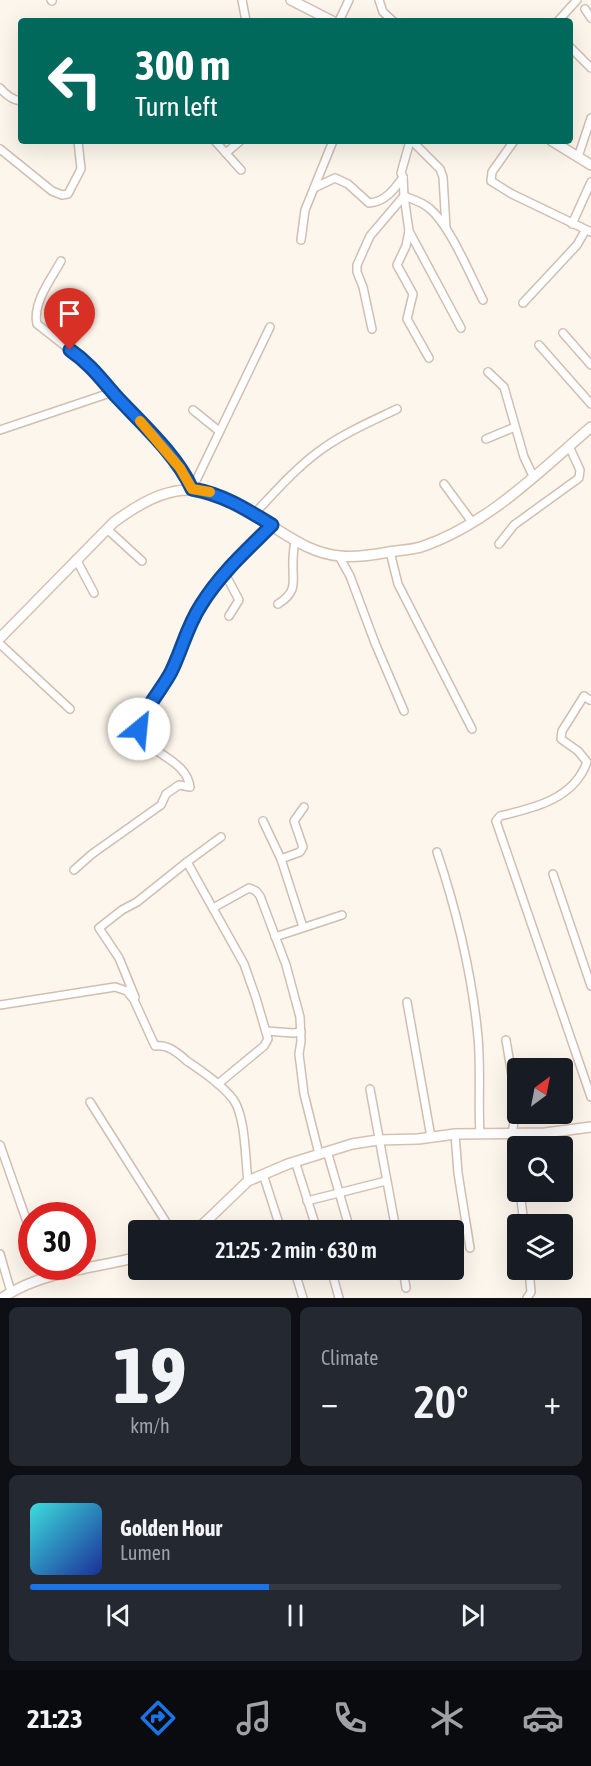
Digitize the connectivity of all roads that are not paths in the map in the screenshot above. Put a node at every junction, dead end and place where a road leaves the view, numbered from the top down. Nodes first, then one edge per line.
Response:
1 (242, 0) edge
2 (291, 0) edge
3 (348, 0) edge
4 (379, 0) edge
5 (577, 0) edge
6 (585, 9) dead end
7 (245, 18) edge
8 (326, 18) edge
9 (340, 18) edge
10 (390, 18) edge
11 (561, 18) edge
12 (591, 18) edge
13 (573, 50) edge
14 (591, 68) edge
15 (0, 88) edge
16 (18, 100) edge
17 (591, 118) edge
18 (78, 144) edge
19 (218, 144) edge
20 (236, 144) edge
21 (332, 144) edge
22 (410, 144) edge
23 (414, 144) edge
24 (512, 144) edge
25 (557, 144) edge
26 (0, 149) edge
27 (226, 153) junction
28 (578, 157) junction
29 (591, 165) edge
30 (242, 171) dead end
31 (404, 177) junction
32 (591, 182) edge
33 (314, 188) junction
34 (404, 196) junction
35 (572, 224) junction
36 (446, 230) junction
37 (409, 231) junction
38 (588, 231) edge
39 (301, 240) dead end
40 (62, 261) dead end
41 (483, 300) dead end
42 (523, 303) dead end
43 (270, 327) dead end
44 (461, 328) dead end
45 (372, 329) dead end
46 (563, 333) dead end
47 (539, 345) dead end
48 (429, 358) dead end
49 (591, 365) edge
50 (488, 372) dead end
51 (113, 392) junction
52 (591, 404) edge
53 (397, 409) dead end
54 (193, 410) dead end
55 (515, 427) junction
56 (591, 427) edge
57 (0, 430) edge
58 (219, 431) junction
59 (486, 439) dead end
60 (569, 446) junction
61 (533, 476) junction
62 (444, 484) dead end
63 (192, 489) junction
64 (254, 514) junction
65 (472, 522) junction
66 (272, 525) junction
67 (107, 529) junction
68 (295, 540) junction
69 (499, 544) dead end
70 (390, 552) junction
71 (339, 556) junction
72 (76, 559) junction
73 (141, 561) dead end
74 (224, 572) junction
75 (94, 593) dead end
76 (278, 604) dead end
77 (229, 616) dead end
78 (0, 638) edge
79 (0, 644) edge
80 (590, 700) edge
81 (70, 709) dead end
82 (404, 711) dead end
83 (472, 729) dead end
84 (589, 762) edge
85 (304, 807) dead end
86 (263, 821) dead end
87 (221, 837) dead end
88 (437, 852) dead end
89 (281, 859) junction
90 (188, 862) junction
91 (74, 870) dead end
92 (553, 874) dead end
93 (213, 908) junction
94 (342, 915) dead end
95 (303, 927) junction
96 (275, 937) junction
97 (591, 986) edge
98 (406, 1002) dead end
99 (0, 1005) edge
100 (266, 1031) junction
101 (301, 1032) junction
102 (506, 1040) dead end
103 (161, 1045) junction
104 (218, 1084) junction
105 (370, 1089) dead end
106 (591, 1097) edge
107 (90, 1102) dead end
108 (591, 1127) edge
109 (455, 1134) junction
110 (480, 1134) junction
111 (512, 1134) junction
112 (430, 1137) junction
113 (378, 1140) junction
114 (0, 1145) edge
115 (323, 1153) junction
116 (296, 1161) junction
117 (263, 1174) junction
118 (248, 1180) junction
119 (386, 1181) junction
120 (339, 1194) junction
121 (307, 1201) junction
122 (20, 1202) edge
123 (165, 1220) edge
124 (207, 1220) edge
125 (278, 1220) edge
126 (314, 1220) edge
127 (347, 1220) edge
128 (394, 1220) edge
129 (470, 1248) dead end
130 (0, 1254) edge
131 (128, 1259) edge
132 (96, 1266) edge
133 (38, 1280) edge
134 (297, 1280) edge
135 (334, 1280) edge
136 (405, 1280) edge
137 (530, 1280) edge
138 (406, 1288) dead end
139 (6, 1295) edge
140 (303, 1298) edge
141 (339, 1298) edge
142 (527, 1298) edge

1 - 7 street
2 - 8 street
3 - 9 street
4 - 10 street
5 - 11 street
6 - 12 street
13 - 14 street
15 - 16 street
17 - 28 street
18 - 26 street
19 - 27 street
20 - 27 street
21 - 33 street
22 - 31 street
23 - 36 street
24 - 35 street
25 - 28 street
27 - 30 street
28 - 29 street
31 - 33 street
31 - 34 street
32 - 35 street
33 - 39 street
34 - 36 street
34 - 37 street
34 - 45 street
35 - 38 street
36 - 41 street
37 - 44 street
37 - 48 street
38 - 42 street
40 - 51 street
43 - 58 street
46 - 49 street
47 - 52 street
50 - 55 street
51 - 57 street
51 - 63 street
53 - 64 street
54 - 58 street
55 - 59 street
55 - 61 street
56 - 60 street
58 - 63 street
60 - 61 street
60 - 69 street
61 - 65 street
62 - 65 street
63 - 64 street
63 - 67 street
64 - 66 street
65 - 70 street
66 - 68 street
66 - 74 street
67 - 72 street
67 - 73 street
68 - 71 street
68 - 76 street
70 - 71 street
70 - 83 street
71 - 82 street
72 - 75 street
72 - 78 street
74 - 77 street
74 - 91 street
79 - 81 street
80 - 84 street
84 - 106 street
85 - 89 street
86 - 89 street
87 - 90 street
88 - 110 street
89 - 95 street
90 - 93 street
90 - 103 street
92 - 97 street
93 - 96 street
93 - 100 street
94 - 95 street
95 - 96 street
96 - 101 street
98 - 112 street
99 - 103 street
100 - 101 street
100 - 104 street
101 - 115 street
102 - 111 street
103 - 104 street
104 - 118 street
105 - 113 street
107 - 123 street
108 - 111 street
109 - 110 street
109 - 112 street
109 - 129 street
110 - 111 street
112 - 113 street
113 - 115 street
113 - 119 street
114 - 122 street
115 - 116 street
115 - 120 street
116 - 117 street
116 - 121 street
117 - 118 street
117 - 125 street
118 - 124 street
119 - 120 street
119 - 128 street
120 - 121 street
120 - 127 street
121 - 126 street
130 - 139 street
131 - 132 street
133 - 139 street
134 - 140 street
135 - 141 street
136 - 138 street
137 - 142 street

